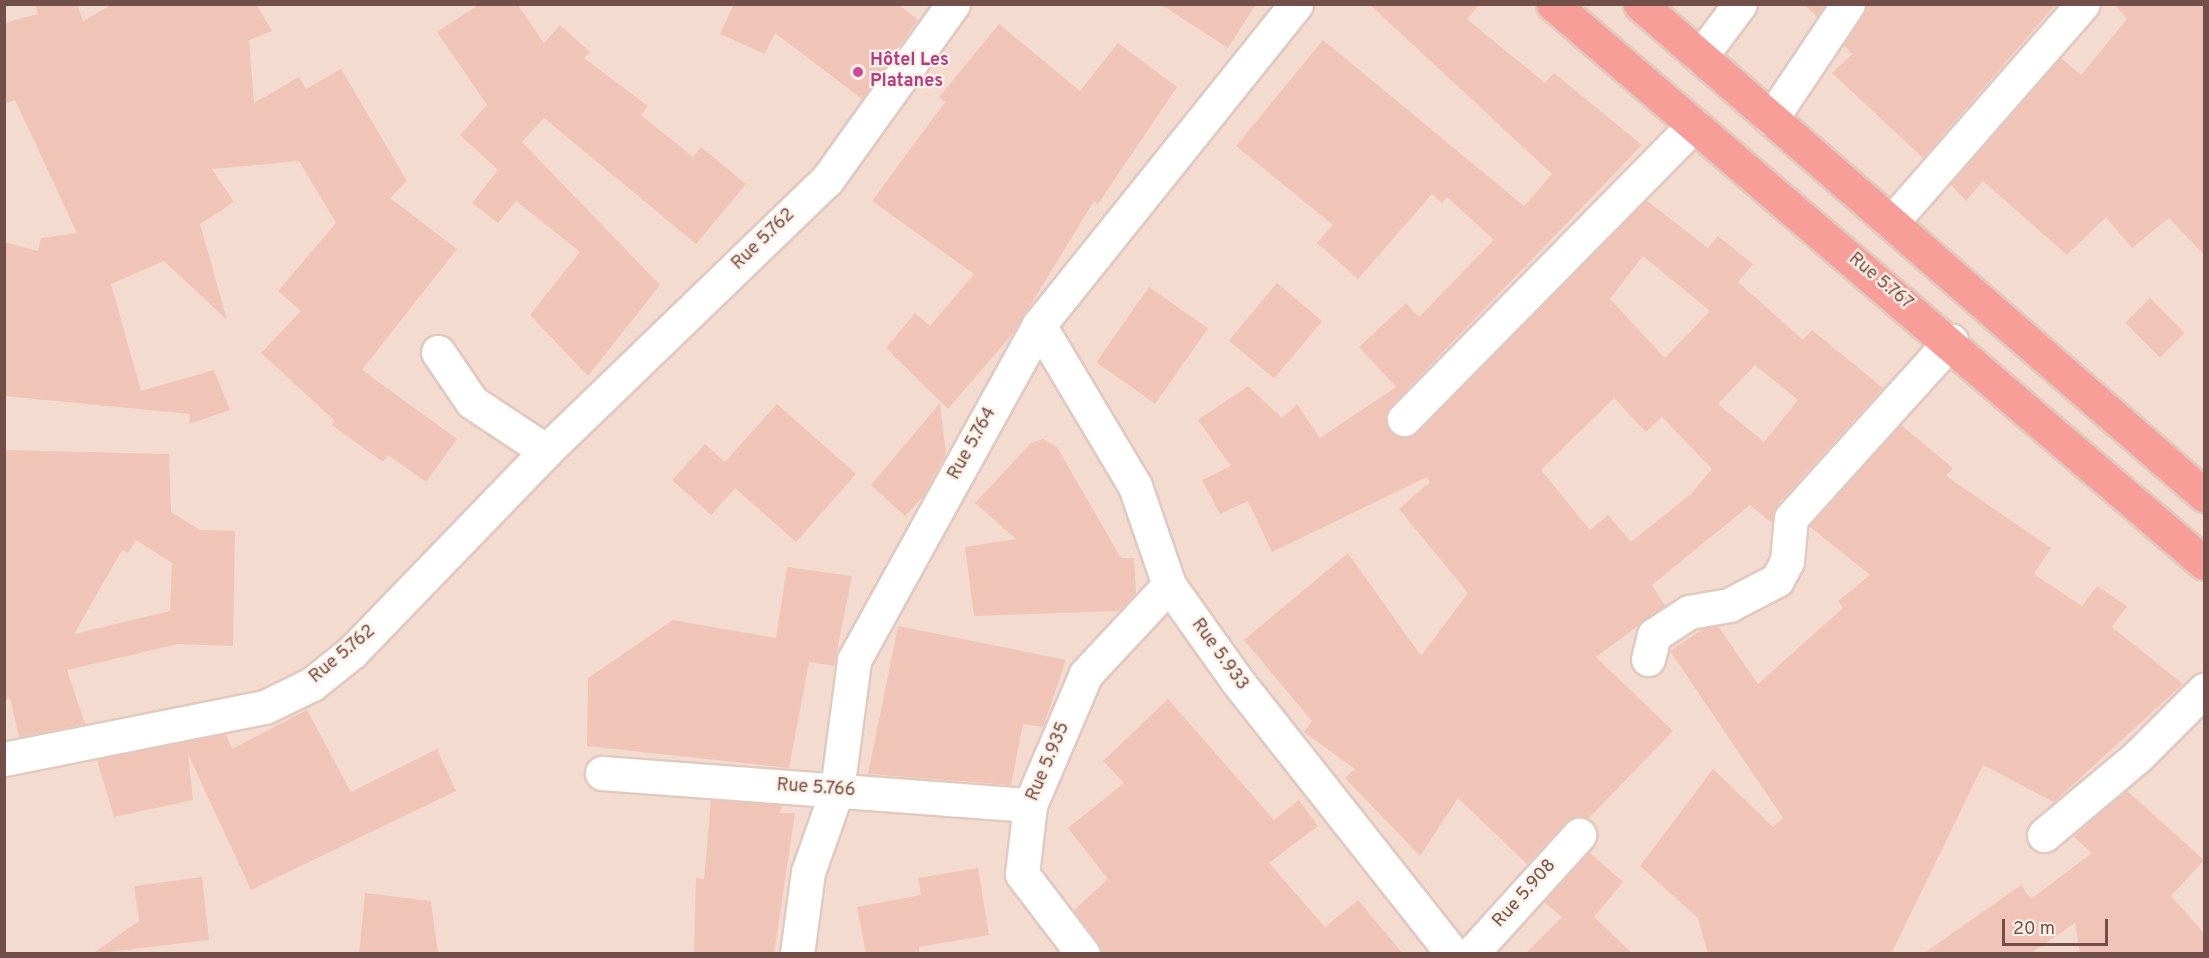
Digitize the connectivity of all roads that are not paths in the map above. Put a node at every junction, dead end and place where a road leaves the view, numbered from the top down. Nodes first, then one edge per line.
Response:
1 (953, 4) edge
2 (1296, 4) edge
3 (1553, 4) edge
4 (1640, 4) edge
5 (1740, 4) edge
6 (1848, 4) edge
7 (2083, 4) edge
8 (1700, 57) junction
9 (1771, 119) junction
10 (1694, 125) junction
11 (1891, 223) junction
12 (1039, 325) junction
13 (1951, 342) junction
14 (438, 352) dead end
15 (1404, 418) dead end
16 (546, 451) junction
17 (2205, 495) edge
18 (2205, 563) edge
19 (1169, 585) junction
20 (1648, 659) dead end
21 (2205, 690) edge
22 (4, 759) edge
23 (602, 773) dead end
24 (837, 790) junction
25 (1030, 805) junction
26 (1579, 835) dead end
27 (2044, 835) dead end
28 (796, 954) edge
29 (1083, 954) edge
30 (1453, 954) edge
31 (1471, 954) edge

1 - 16 street, Rue 5.762
2 - 12 street, Rue 5.764
3 - 10 highway, Rue 5.767
4 - 8 highway
5 - 8 street
6 - 9 street
7 - 11 street
8 - 9 highway
9 - 11 highway
10 - 13 highway, Rue 5.767
10 - 15 street
11 - 17 highway
12 - 19 street, Rue 5.933
12 - 24 street, Rue 5.764
13 - 18 highway, Rue 5.767
13 - 20 street
14 - 16 street
16 - 22 street, Rue 5.762
19 - 25 street, Rue 5.935
19 - 30 street, Rue 5.933
21 - 27 street
23 - 24 street, Rue 5.766
24 - 25 street, Rue 5.766
24 - 28 street, Rue 5.764
25 - 29 street, Rue 5.935
26 - 31 street, Rue 5.908

